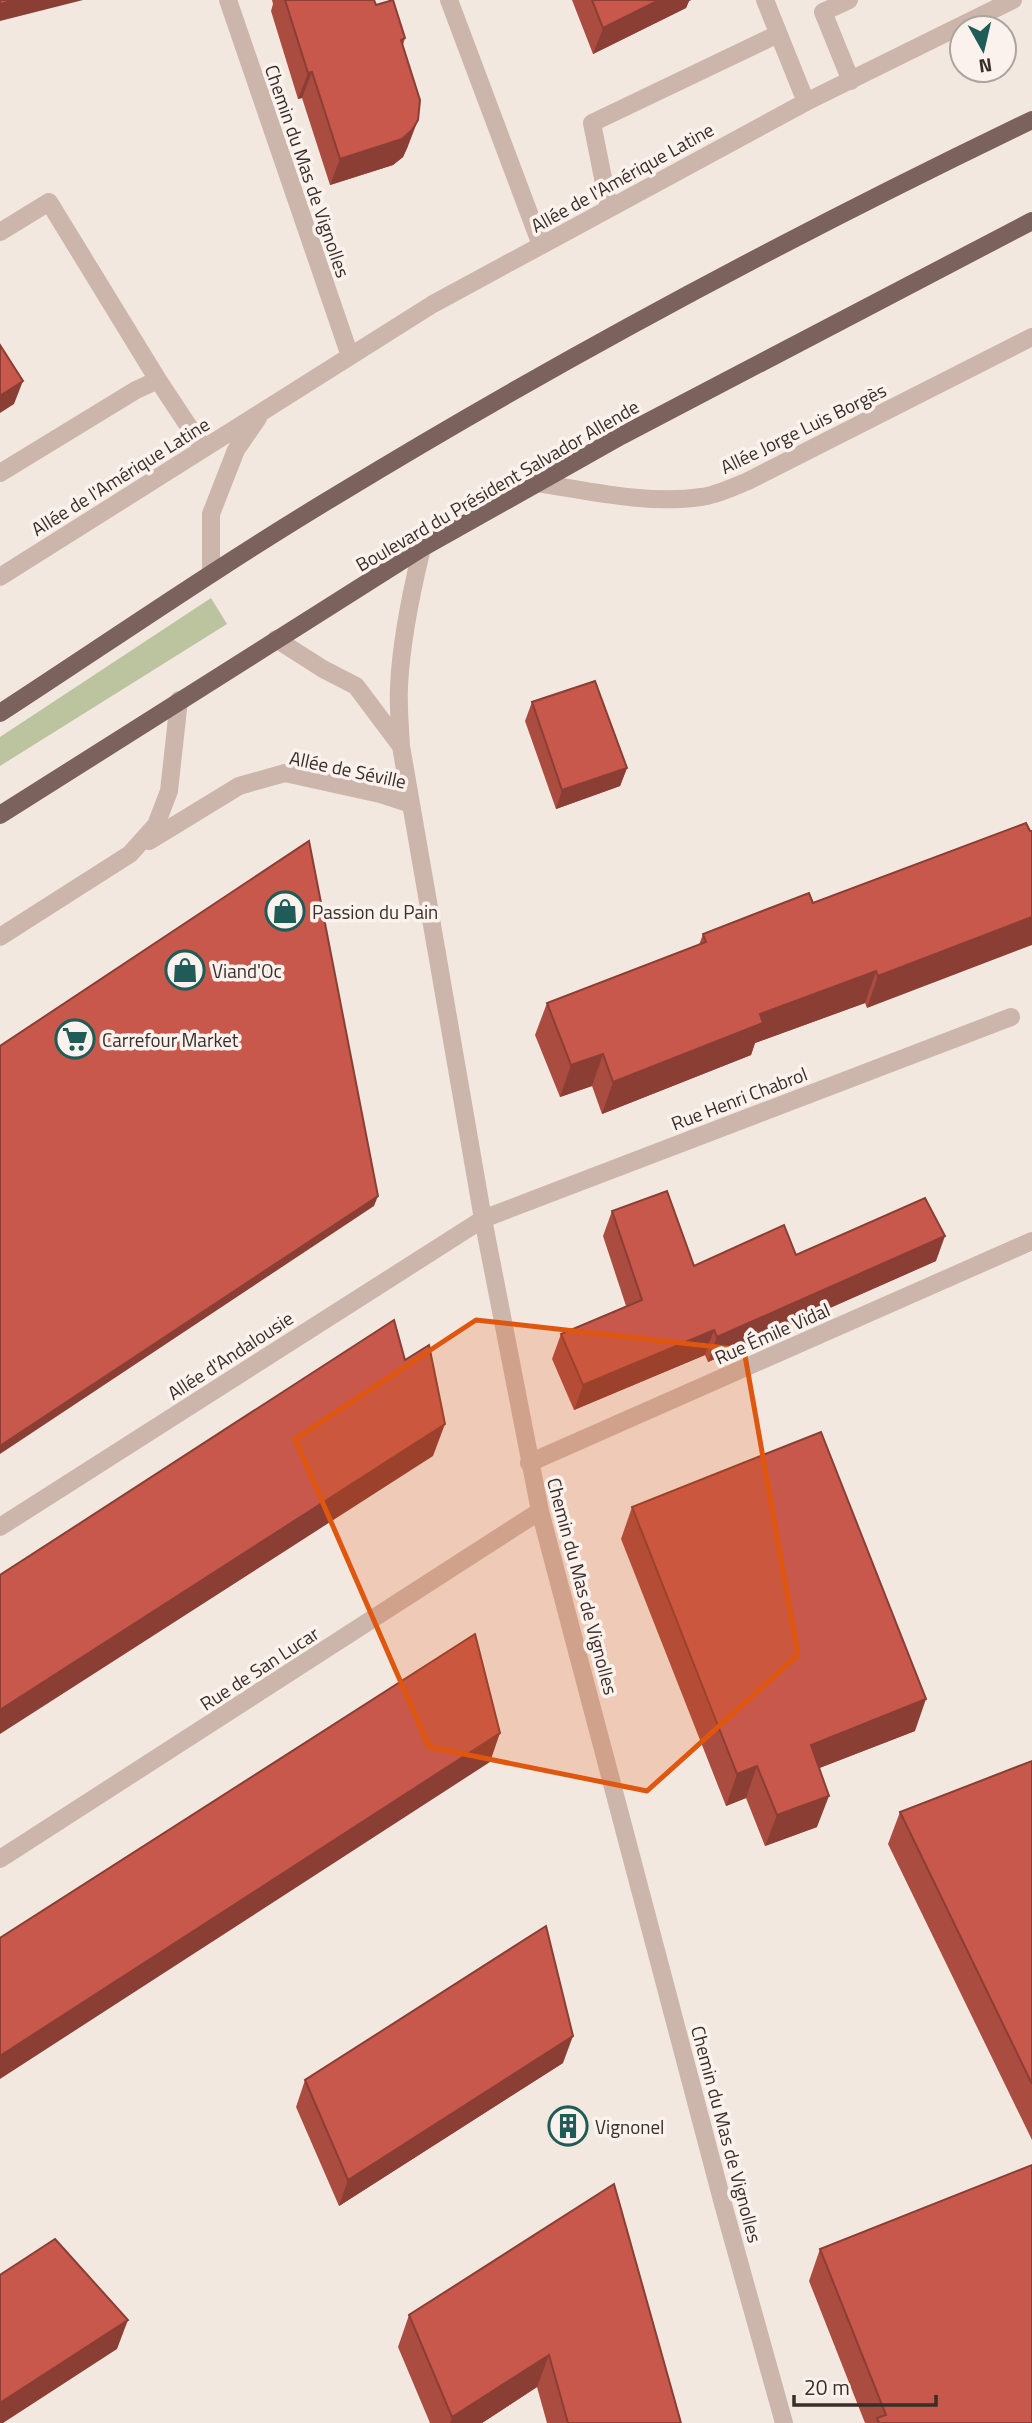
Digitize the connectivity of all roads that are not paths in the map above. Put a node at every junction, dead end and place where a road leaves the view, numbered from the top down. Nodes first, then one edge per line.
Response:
1 (228, 0) edge
2 (449, 0) edge
3 (765, 0) edge
4 (849, 0) edge
5 (1013, 0) edge
6 (820, 6) edge
7 (778, 34) junction
8 (850, 81) junction
9 (806, 102) junction
10 (1032, 120) edge
11 (609, 208) junction
12 (1032, 221) edge
13 (0, 232) edge
14 (541, 245) junction
15 (1032, 337) edge
16 (350, 356) junction
17 (158, 380) junction
18 (262, 412) junction
19 (203, 448) junction
20 (0, 473) edge
21 (537, 483) junction
22 (422, 548) junction
23 (211, 573) junction
24 (0, 577) edge
25 (276, 639) junction
26 (179, 700) junction
27 (0, 713) edge
28 (401, 746) junction
29 (411, 804) junction
30 (0, 815) edge
31 (130, 853) junction
32 (0, 937) edge
33 (1011, 1017) dead end
34 (483, 1219) junction
35 (1032, 1241) edge
36 (529, 1463) junction
37 (540, 1511) junction
38 (0, 1527) edge
39 (0, 1859) edge
40 (784, 2423) edge

1 - 16 street, Chemin du Mas de Vignolles
2 - 14 street
3 - 7 street
4 - 6 street
5 - 8 street, Allée de l'Amérique Latine
6 - 8 street
7 - 9 street
7 - 11 street
8 - 9 street, Allée de l'Amérique Latine
9 - 11 street, Allée de l'Amérique Latine
10 - 23 main road
11 - 14 street, Allée de l'Amérique Latine
12 - 21 main road, Boulevard du Président Salvador Allende
13 - 17 street
14 - 16 street, Allée de l'Amérique Latine
15 - 21 street, Allée Jorge Luis Borgès
16 - 18 street, Allée de l'Amérique Latine
17 - 19 street
17 - 20 street
18 - 19 street, Allée de l'Amérique Latine
18 - 23 street, Allée de l'Amérique Latine
19 - 24 street, Allée de l'Amérique Latine
21 - 22 main road, Boulevard du Président Salvador Allende
22 - 25 main road, Boulevard du Président Salvador Allende
22 - 28 street, Chemin du Mas de Vignolles
23 - 27 main road
25 - 26 main road, Boulevard du Président Salvador Allende
25 - 28 street, Chemin du Mas de Vignolles
26 - 30 main road, Boulevard du Président Salvador Allende
26 - 31 street, Allée de Séville
28 - 29 street, Chemin du Mas de Vignolles
29 - 31 street, Allée de Séville
29 - 34 street, Chemin du Mas de Vignolles
31 - 32 street, Allée de Séville
33 - 34 street, Rue Henri Chabrol
34 - 36 street, Chemin du Mas de Vignolles
34 - 38 street, Allée d'Andalousie
35 - 36 street, Rue Émile Vidal
36 - 37 street, Chemin du Mas de Vignolles
37 - 39 street, Rue de San Lucar
37 - 40 street, Chemin du Mas de Vignolles

